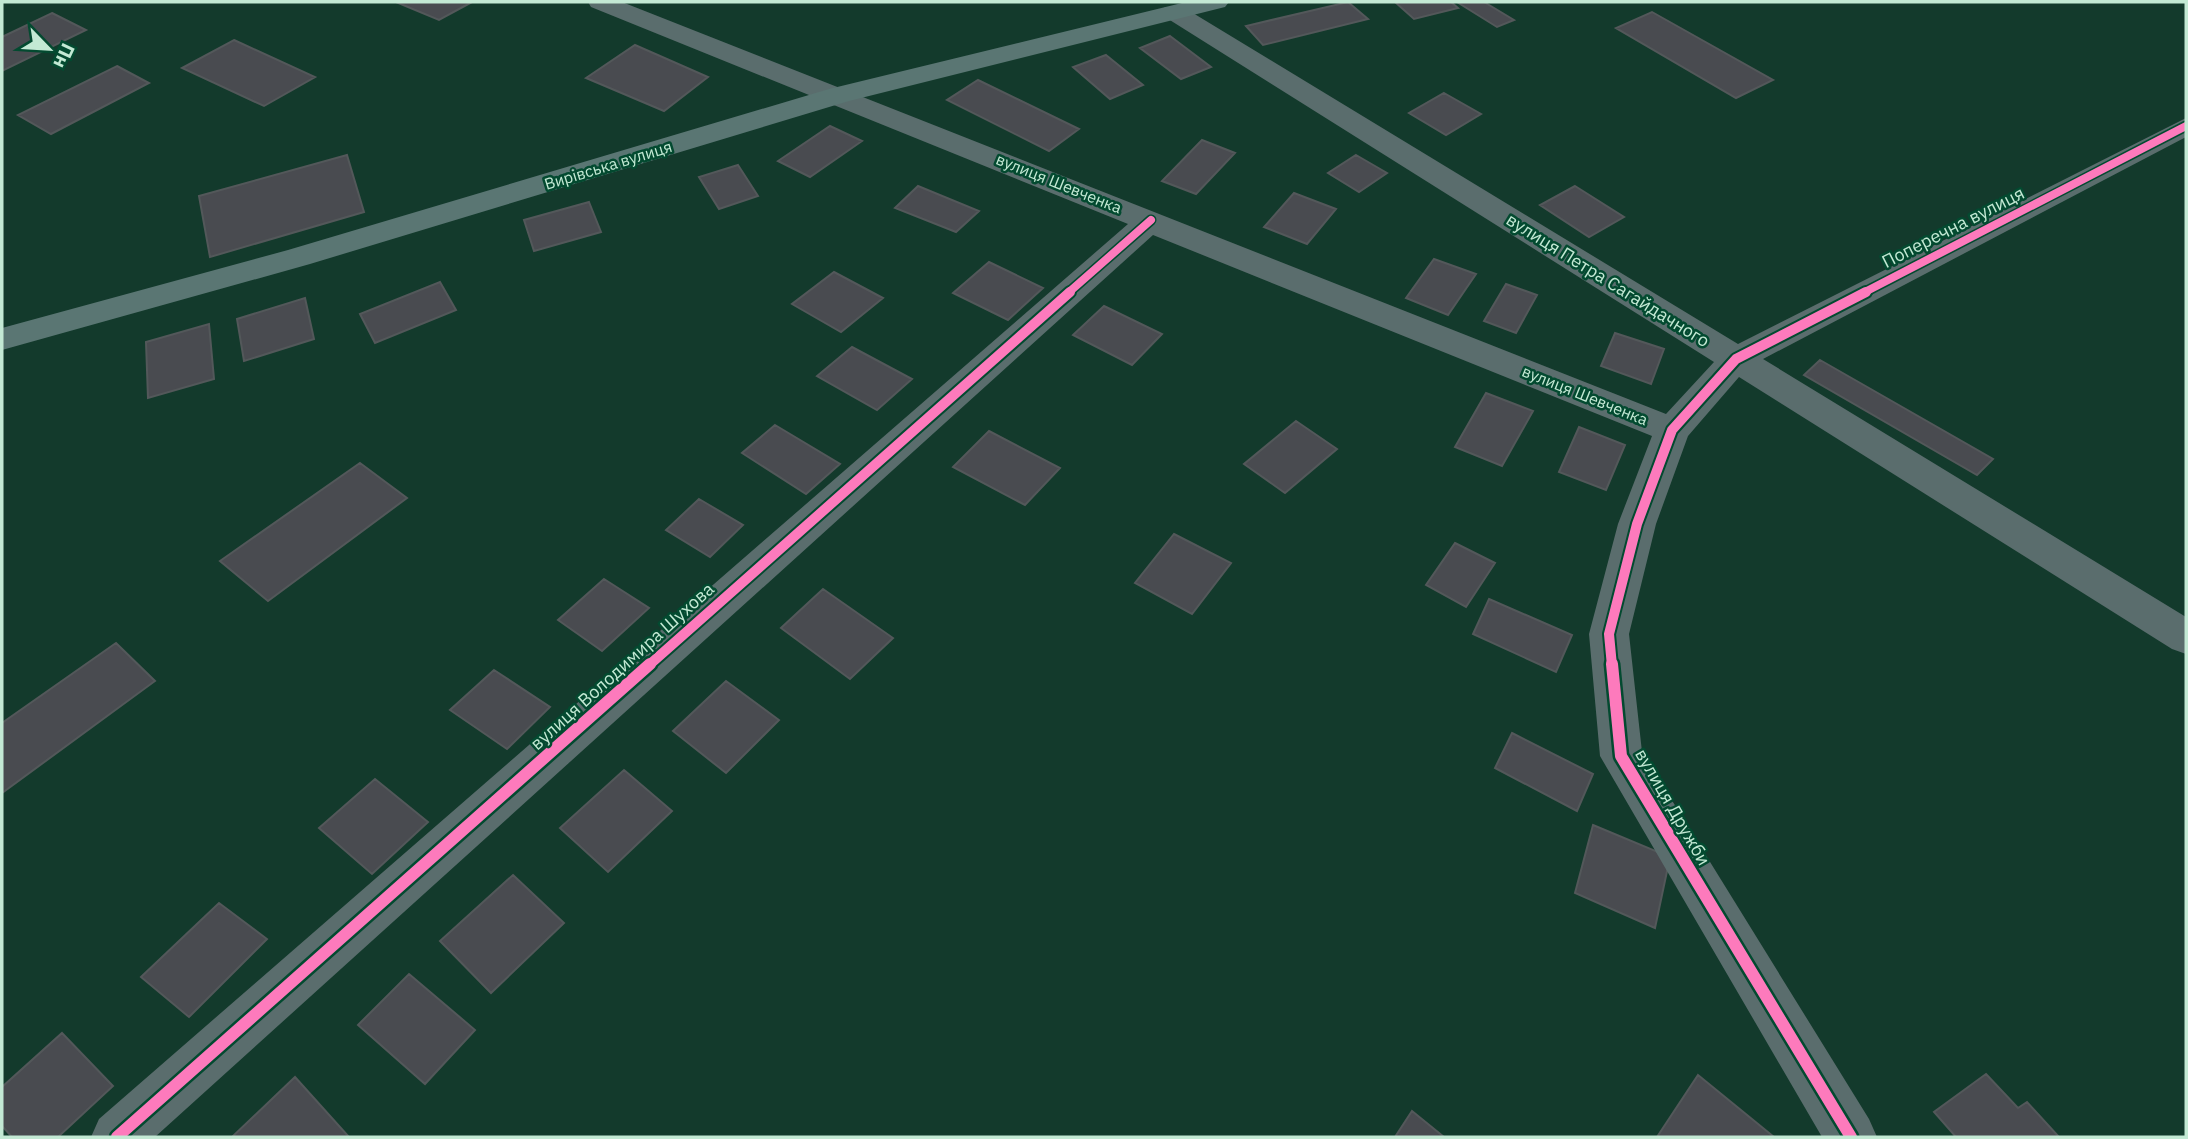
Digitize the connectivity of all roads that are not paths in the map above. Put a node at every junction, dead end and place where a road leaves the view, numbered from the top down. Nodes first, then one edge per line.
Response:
1 (600, 2) edge
2 (1216, 2) edge
3 (1171, 7) edge
4 (839, 95) junction
5 (2186, 126) edge
6 (1151, 220) junction
7 (2, 339) edge
8 (1736, 359) junction
9 (1672, 430) junction
10 (2186, 636) edge
11 (117, 1137) edge
12 (1851, 1137) edge

1 - 4 street, вулиця Шевченка
2 - 3 main road, Вирівська вулиця
3 - 4 main road, Вирівська вулиця
3 - 8 street, вулиця Петра Сагайдачного
4 - 6 street, вулиця Шевченка
4 - 7 main road, Вирівська вулиця
5 - 8 street, Поперечна вулиця
6 - 9 street, вулиця Шевченка
6 - 11 street, вулиця Володимира Шухова
8 - 9 street, вулиця Дружби
8 - 10 street, вулиця Петра Сагайдачного
9 - 12 street, вулиця Дружби

